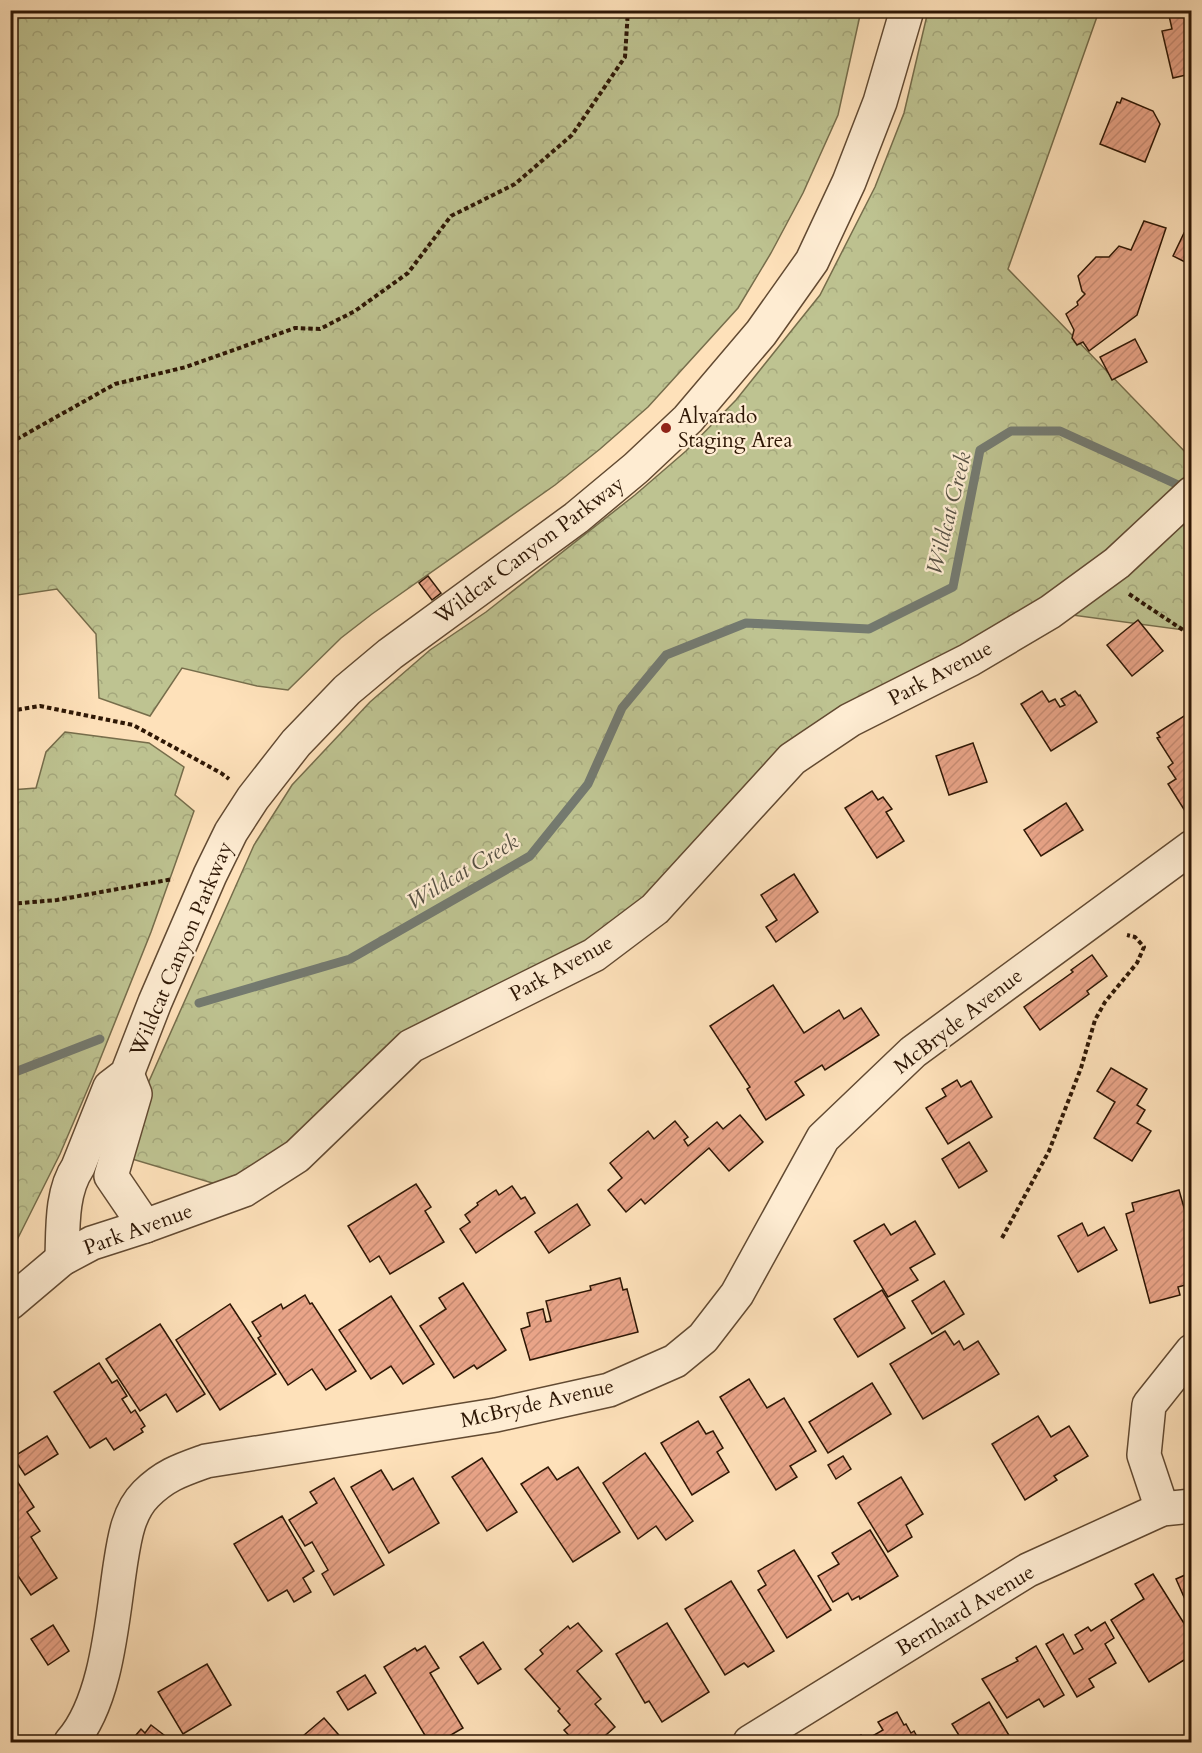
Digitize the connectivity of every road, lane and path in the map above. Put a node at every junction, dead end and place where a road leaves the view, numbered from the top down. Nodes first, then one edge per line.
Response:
1 (628, 10) edge
2 (907, 10) edge
3 (10, 443) edge
4 (1187, 498) edge
5 (1080, 590) junction
6 (1191, 633) edge
7 (10, 711) edge
8 (253, 798) junction
9 (1191, 847) edge
10 (210, 875) junction
11 (10, 904) edge
12 (1098, 915) junction
13 (127, 1074) junction
14 (78, 1167) junction
15 (111, 1176) junction
16 (145, 1226) junction
17 (1002, 1238) dead end
18 (62, 1259) junction
19 (10, 1303) edge
20 (1191, 1351) edge
21 (1177, 1508) edge
22 (72, 1743) edge
23 (750, 1743) edge

1 - 3 path
2 - 8 street, Wildcat Canyon Parkway
4 - 5 street, Park Avenue
5 - 6 path
5 - 16 street, Park Avenue
7 - 8 path
8 - 10 street, Wildcat Canyon Parkway
9 - 12 street, McBryde Avenue
10 - 11 path
10 - 13 street, Wildcat Canyon Parkway
12 - 17 path
12 - 22 street, McBryde Avenue
13 - 14 street, Wildcat Canyon Parkway
13 - 15 street, Wildcat Canyon Parkway
14 - 15 street
14 - 18 street, Wildcat Canyon Parkway
15 - 16 street
16 - 18 street, Park Avenue
18 - 19 street, Park Avenue
20 - 21 street
21 - 23 street, Bernhard Avenue

